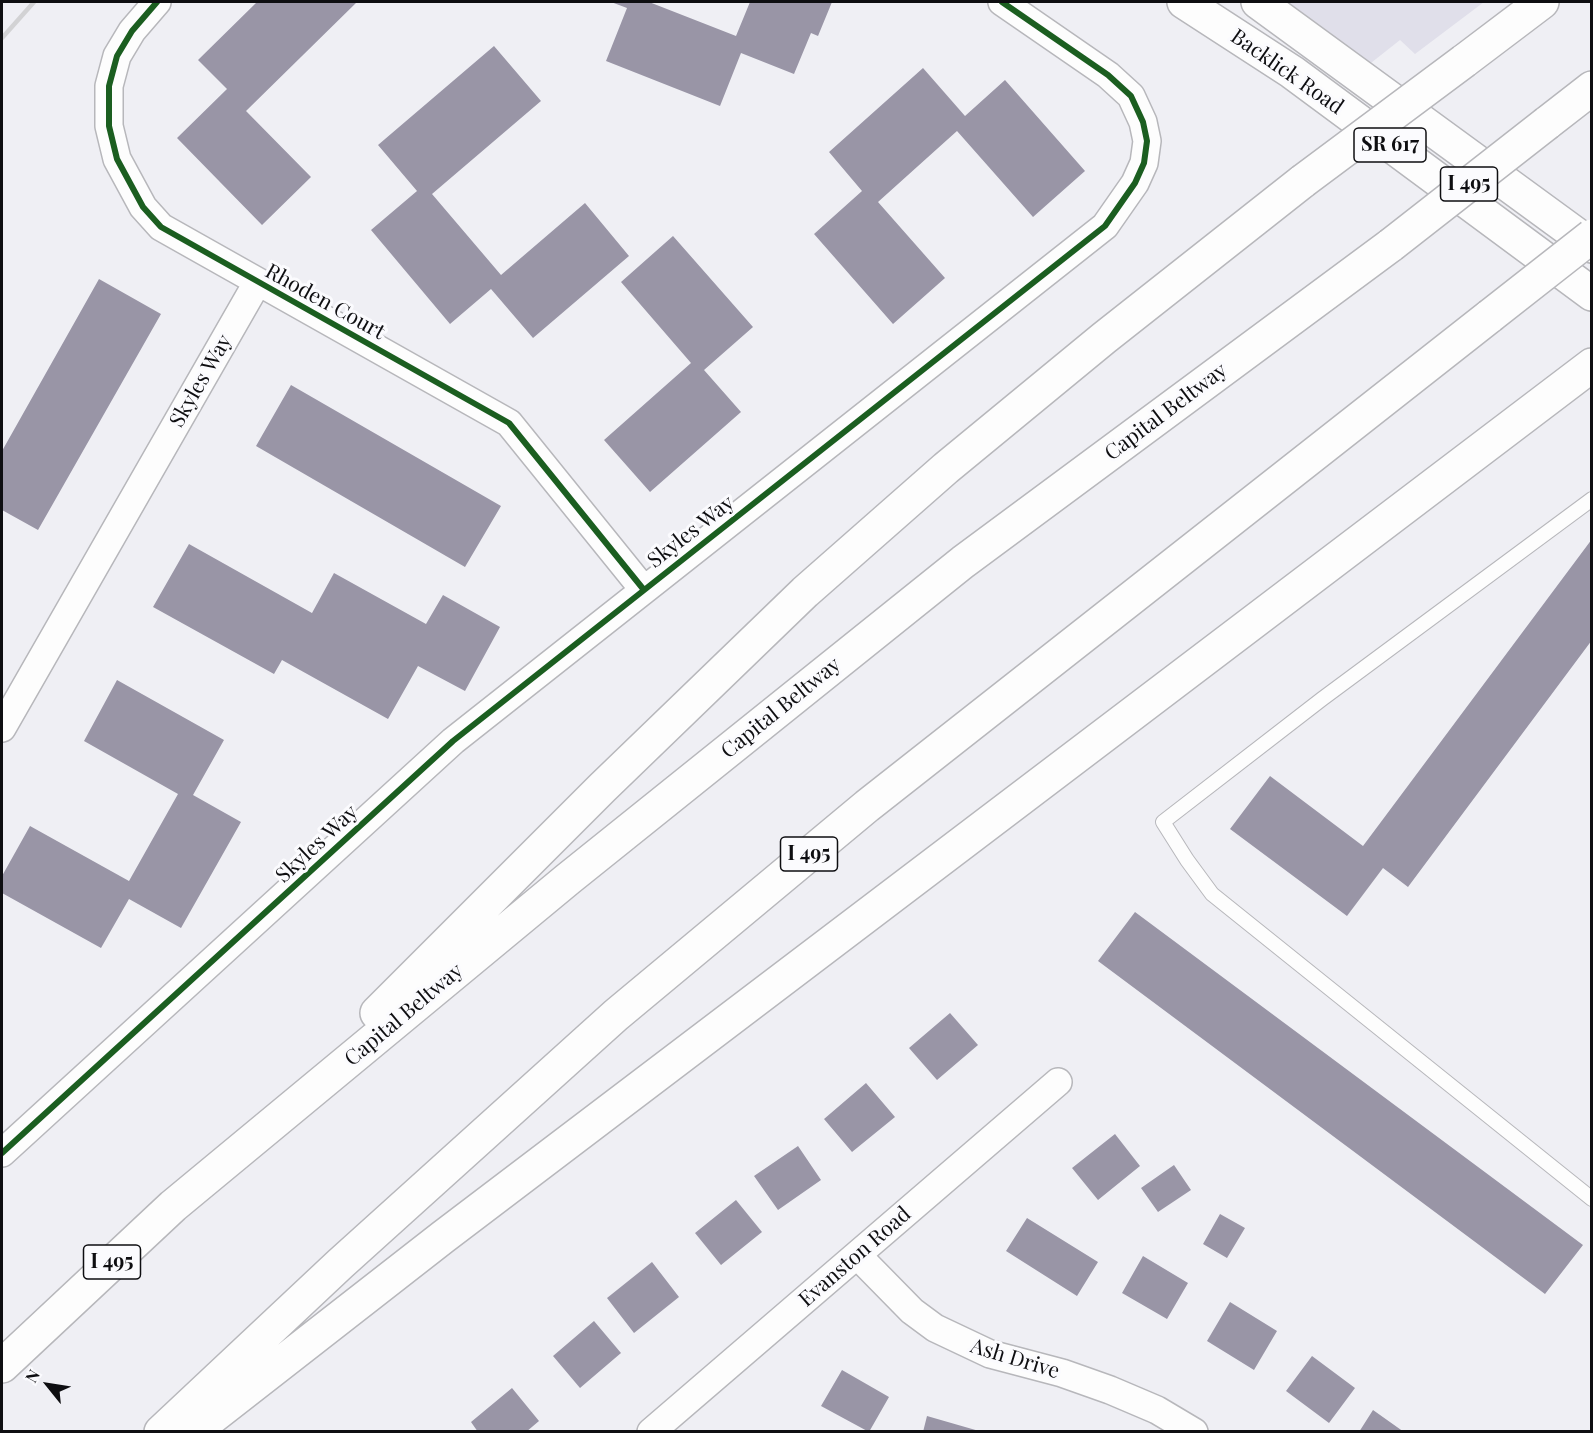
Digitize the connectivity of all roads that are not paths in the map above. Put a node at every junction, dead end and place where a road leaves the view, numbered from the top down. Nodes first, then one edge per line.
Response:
1 (157, 2) edge
2 (1002, 2) edge
3 (1184, 2) edge
4 (1258, 2) edge
5 (1542, 2) edge
6 (1592, 88) edge
7 (1592, 93) edge
8 (1547, 123) junction
9 (1592, 236) edge
10 (1592, 246) edge
11 (257, 283) junction
12 (1592, 294) edge
13 (1583, 372) edge
14 (1592, 499) edge
15 (644, 590) junction
16 (2, 728) edge
17 (1058, 1082) dead end
18 (2, 1153) edge
19 (1592, 1199) edge
20 (173, 1206) junction
21 (857, 1255) junction
22 (2, 1366) edge
23 (161, 1431) edge
24 (193, 1431) edge
25 (651, 1431) edge
26 (1194, 1431) edge

1 - 11 street, Rhoden Court
2 - 15 street, Skyles Way
3 - 12 main road, Backlick Road / SR 617
4 - 10 main road, Backlick Road / SR 617
5 - 20 main road, bridge
6 - 8 main road, Capital Beltway / I 495
7 - 8 main road
8 - 20 main road, Capital Beltway / I 495, bridge
9 - 23 main road, I 495, bridge
11 - 15 street, Rhoden Court
11 - 16 street, Skyles Way
13 - 24 main road
14 - 19 lane
15 - 18 street, Skyles Way
17 - 21 street, Evanston Road
20 - 22 main road, Capital Beltway / I 495
21 - 25 street, Evanston Road
21 - 26 street, Ash Drive

